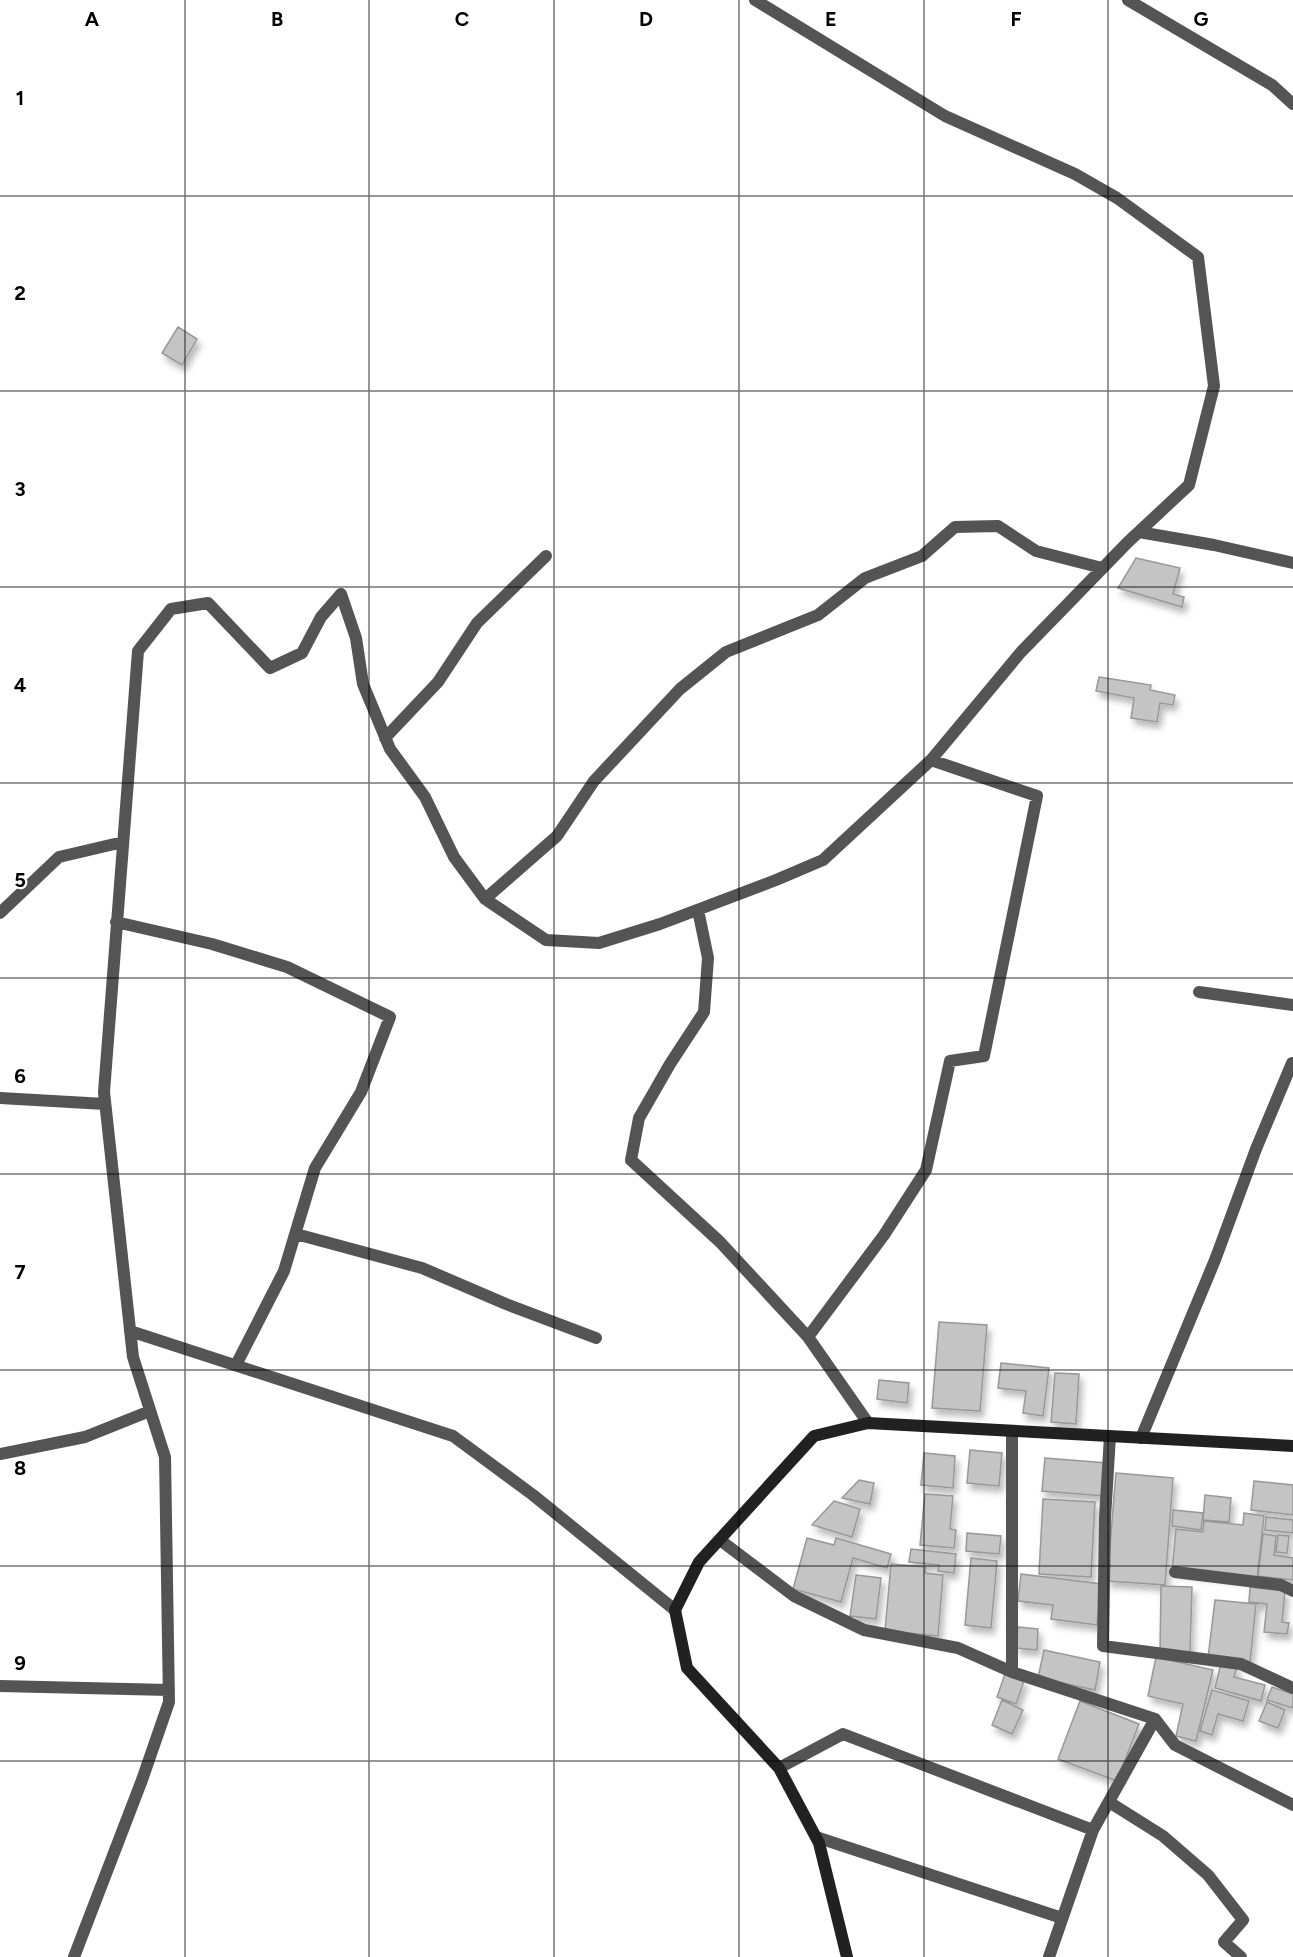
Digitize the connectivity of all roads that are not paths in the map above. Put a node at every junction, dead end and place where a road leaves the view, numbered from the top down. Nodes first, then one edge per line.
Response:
1 (755, 0) edge
2 (1128, 0) edge
3 (1293, 104) edge
4 (1139, 532) junction
5 (546, 556) dead end
6 (1293, 563) edge
7 (1102, 568) junction
8 (386, 738) junction
9 (931, 760) junction
10 (123, 842) junction
11 (485, 899) junction
12 (698, 910) junction
13 (0, 913) edge
14 (116, 922) junction
15 (1199, 992) dead end
16 (1293, 1005) edge
17 (1292, 1063) edge
18 (0, 1098) edge
19 (105, 1104) junction
20 (296, 1234) junction
21 (130, 1330) junction
22 (808, 1337) junction
23 (596, 1338) dead end
24 (236, 1365) junction
25 (150, 1411) junction
26 (868, 1423) junction
27 (1012, 1431) junction
28 (1110, 1436) junction
29 (1141, 1438) junction
30 (1293, 1446) edge
31 (0, 1454) edge
32 (720, 1540) junction
33 (1175, 1572) dead end
34 (1293, 1591) edge
35 (675, 1610) junction
36 (1012, 1672) junction
37 (0, 1686) edge
38 (1293, 1688) edge
39 (169, 1690) junction
40 (1155, 1719) junction
41 (779, 1768) junction
42 (1109, 1802) junction
43 (1293, 1805) edge
44 (1093, 1830) junction
45 (816, 1837) junction
46 (1062, 1918) junction
47 (74, 1957) edge
48 (847, 1957) edge
49 (1048, 1957) edge
50 (1241, 1957) edge

1 - 4 street
2 - 3 street
4 - 6 street
4 - 7 street
5 - 8 street
7 - 9 street
7 - 11 street
8 - 10 street
8 - 11 street
9 - 12 street
9 - 22 street
10 - 13 street
10 - 14 street
11 - 12 street
12 - 22 street
14 - 19 street
14 - 20 street
15 - 16 street
17 - 29 street
18 - 19 street
19 - 21 street
20 - 23 street
20 - 24 street
21 - 24 street
21 - 25 street
22 - 26 street
24 - 35 street
25 - 31 street
25 - 39 street
26 - 27 main road
26 - 32 main road
27 - 28 main road
27 - 36 street
28 - 29 main road
28 - 38 street
29 - 30 main road
32 - 35 main road
32 - 36 street
33 - 34 street
35 - 41 main road
36 - 40 street
37 - 39 street
39 - 47 street
40 - 42 street
40 - 43 street
41 - 44 street
41 - 45 main road
42 - 44 street
42 - 50 street
44 - 46 street
45 - 46 street
45 - 48 main road
46 - 49 street

